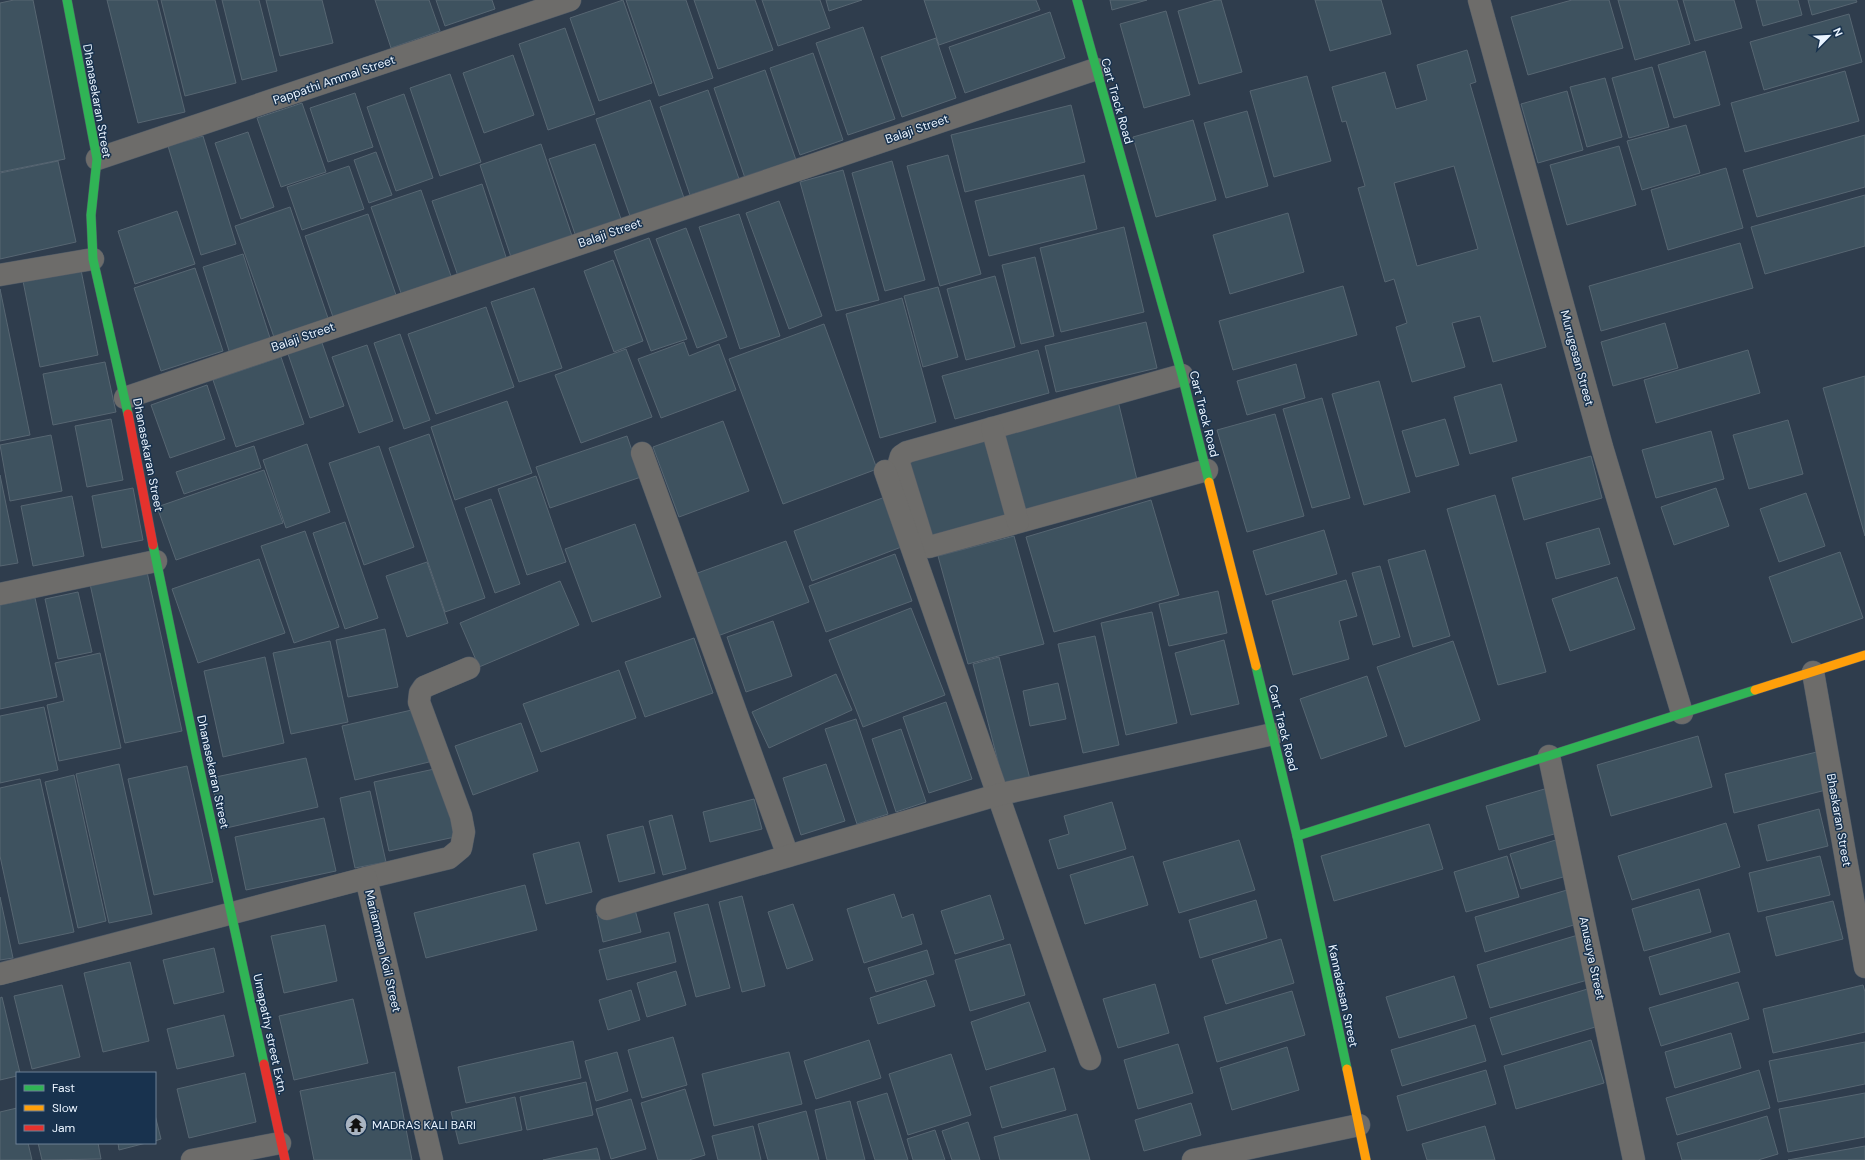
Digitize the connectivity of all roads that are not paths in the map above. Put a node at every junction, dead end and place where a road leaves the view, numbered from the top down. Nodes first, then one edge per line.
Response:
1 (67, 0) edge
2 (570, 0) edge
3 (1077, 0) edge
4 (1479, 0) edge
5 (1096, 69) junction
6 (97, 159) junction
7 (93, 259) junction
8 (0, 276) edge
9 (1182, 375) junction
10 (125, 398) junction
11 (992, 428) junction
12 (642, 453) dead end
13 (1207, 470) junction
14 (885, 471) dead end
15 (1018, 522) junction
16 (156, 561) junction
17 (0, 594) edge
18 (1865, 655) edge
19 (469, 668) dead end
20 (1813, 672) junction
21 (1682, 714) junction
22 (1273, 734) junction
23 (1549, 756) junction
24 (998, 795) junction
25 (1297, 836) junction
26 (788, 856) junction
27 (366, 878) junction
28 (607, 909) dead end
29 (232, 913) junction
30 (1865, 967) edge
31 (0, 974) edge
32 (1090, 1059) dead end
33 (1359, 1125) junction
34 (283, 1151) edge
35 (192, 1160) edge
36 (432, 1160) edge
37 (1193, 1160) edge
38 (1366, 1160) edge
39 (1634, 1160) edge

1 - 6 street, Dhanasekaran Street
2 - 6 street, Pappathi Ammal Street
3 - 5 street, Cart Track Road
4 - 21 street, Murugesan Street
5 - 9 street, Cart Track Road
5 - 10 street, Balaji Street
6 - 7 street, Dhanasekaran Street
7 - 8 street
7 - 10 street, Dhanasekaran Street
9 - 11 street
9 - 13 street, Cart Track Road
10 - 16 street, Dhanasekaran Street
11 - 15 street
11 - 15 street
12 - 26 street
13 - 15 street
13 - 22 street, Cart Track Road
14 - 24 street
16 - 17 street
16 - 29 street, Dhanasekaran Street
18 - 20 street
19 - 27 street
20 - 21 street
20 - 30 street, Bhaskaran Street
21 - 23 street
22 - 24 street
22 - 25 street, Cart Track Road
23 - 25 street
23 - 39 street, Anusuya Street
24 - 26 street
24 - 32 street
25 - 33 street, Kannadasan Street
26 - 28 street
27 - 29 street, Mariamman Koil Street
27 - 36 street, Mariamman Koil Street
29 - 31 street, Mariamman Koil Street
29 - 34 street, Umapathy street Extn.
33 - 37 street
33 - 38 street, Kannadasan Street
34 - 35 street

